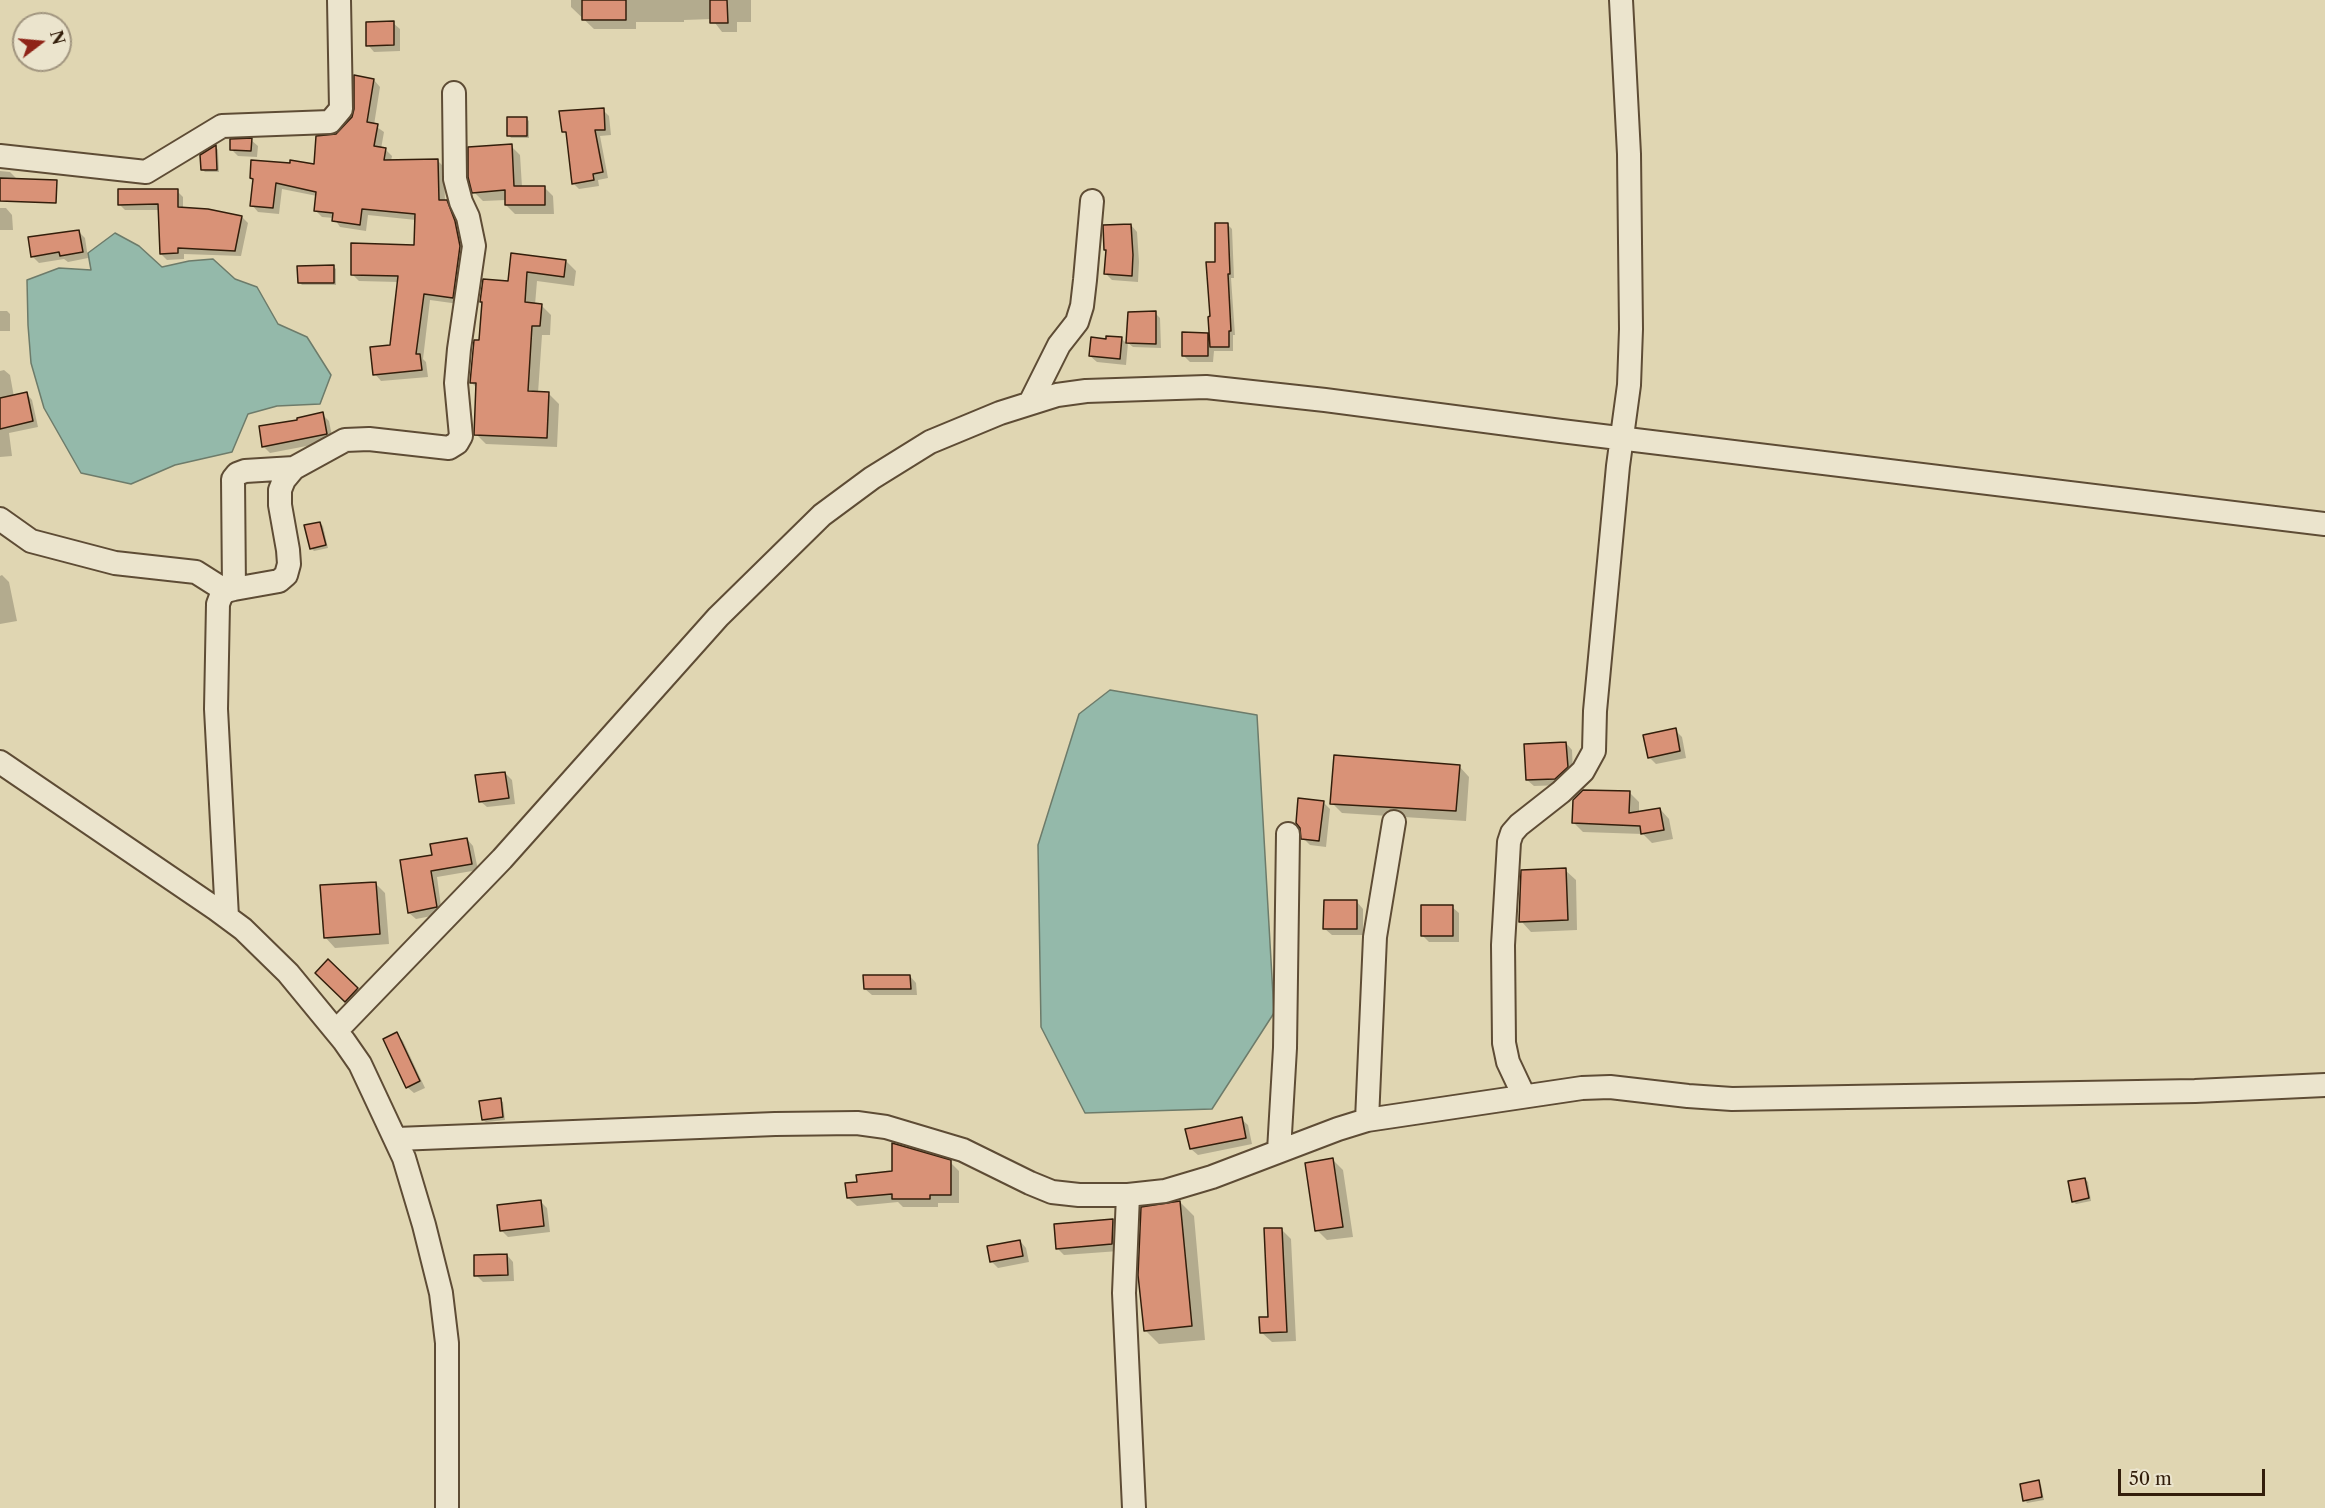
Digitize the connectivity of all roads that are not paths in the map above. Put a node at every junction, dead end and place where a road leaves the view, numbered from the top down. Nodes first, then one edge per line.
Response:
1 (339, 0) edge
2 (1621, 0) edge
3 (454, 93) dead end
4 (0, 156) edge
5 (1092, 201) dead end
6 (1030, 403) junction
7 (1620, 451) junction
8 (294, 468) junction
9 (0, 519) edge
10 (2325, 524) edge
11 (230, 590) junction
12 (0, 762) edge
13 (1394, 822) dead end
14 (1288, 834) dead end
15 (227, 917) junction
16 (340, 1036) junction
17 (2325, 1085) edge
18 (1524, 1096) junction
19 (1367, 1120) junction
20 (396, 1139) junction
21 (1279, 1152) junction
22 (1128, 1196) junction
23 (447, 1508) edge
24 (1134, 1508) edge

1 - 4 street
2 - 7 street
3 - 8 street
5 - 6 street
6 - 7 street
6 - 16 street
7 - 10 street
7 - 18 street
8 - 11 street
8 - 11 street
9 - 11 street
11 - 15 street
12 - 15 street
13 - 19 street
14 - 21 street
15 - 16 street
16 - 20 street
17 - 18 street
18 - 19 street
19 - 21 street
20 - 22 street
20 - 23 street
21 - 22 street
22 - 24 street

